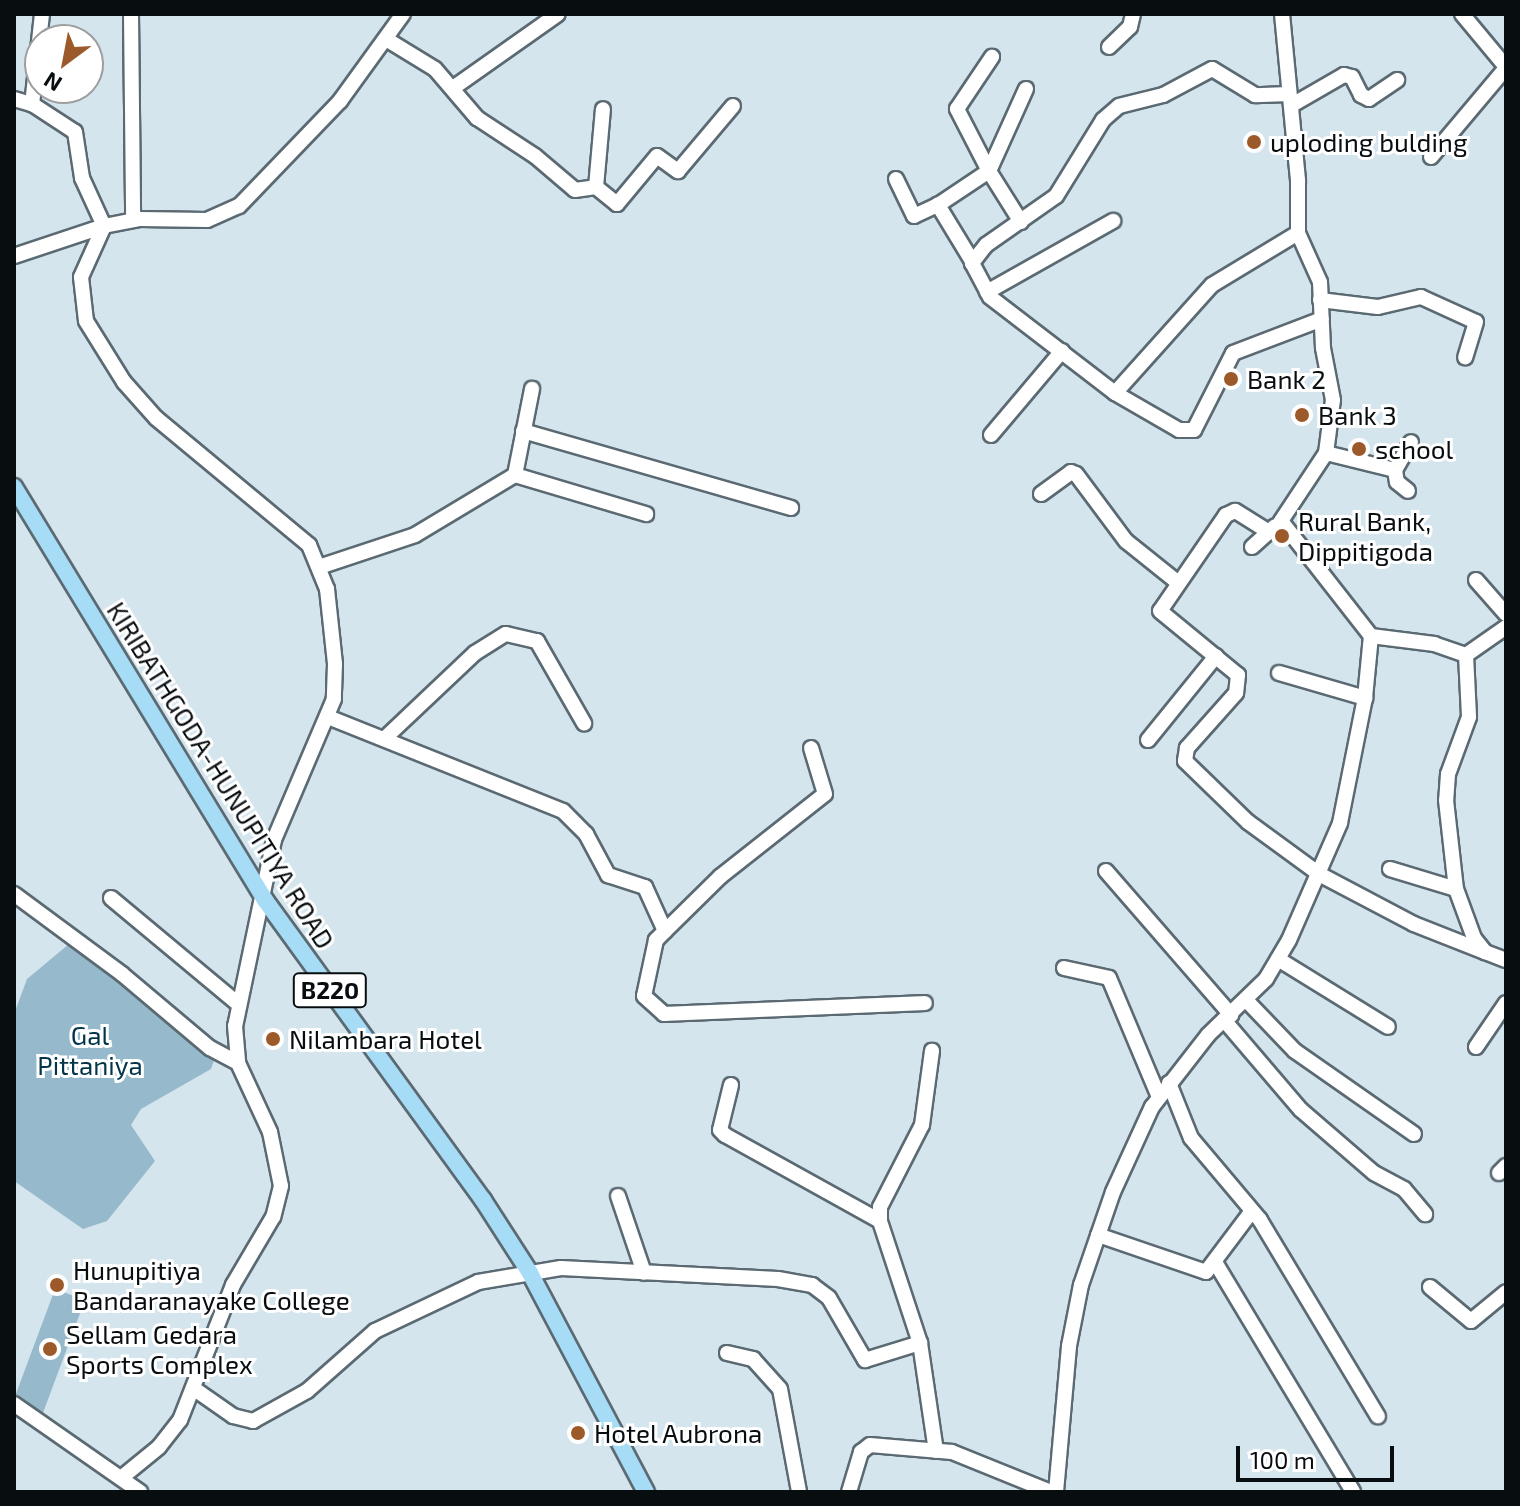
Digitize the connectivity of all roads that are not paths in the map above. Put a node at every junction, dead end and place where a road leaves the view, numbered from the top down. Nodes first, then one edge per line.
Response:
1 (131, 14) edge
2 (403, 14) edge
3 (558, 14) edge
4 (1133, 14) edge
5 (1282, 14) edge
6 (1462, 14) edge
7 (386, 39) junction
8 (1109, 47) dead end
9 (992, 57) dead end
10 (1506, 68) edge
11 (1397, 80) dead end
12 (453, 88) junction
13 (1026, 89) dead end
14 (1291, 100) junction
15 (32, 104) edge
16 (733, 106) dead end
17 (603, 109) dead end
18 (1431, 157) dead end
19 (989, 171) junction
20 (896, 179) dead end
21 (596, 187) junction
22 (938, 205) junction
23 (133, 220) junction
24 (1113, 221) dead end
25 (1021, 222) junction
26 (104, 226) junction
27 (1298, 233) junction
28 (14, 256) edge
29 (972, 261) junction
30 (987, 292) junction
31 (1320, 300) junction
32 (1322, 319) junction
33 (1062, 351) junction
34 (1465, 357) dead end
35 (532, 389) dead end
36 (1115, 393) junction
37 (523, 431) junction
38 (991, 435) dead end
39 (1411, 442) dead end
40 (1326, 453) junction
41 (1395, 470) junction
42 (515, 475) junction
43 (14, 487) edge
44 (1408, 491) dead end
45 (1041, 494) dead end
46 (791, 508) dead end
47 (646, 514) dead end
48 (1281, 519) junction
49 (1269, 532) junction
50 (1252, 547) dead end
51 (322, 566) junction
52 (1476, 580) dead end
53 (1176, 581) junction
54 (1506, 614) edge
55 (1506, 628) edge
56 (1371, 636) junction
57 (1466, 655) junction
58 (1216, 656) junction
59 (1279, 673) dead end
60 (1365, 698) junction
61 (328, 717) junction
62 (584, 723) dead end
63 (384, 739) junction
64 (1148, 740) dead end
65 (811, 748) dead end
66 (1390, 869) dead end
67 (1106, 871) dead end
68 (1319, 874) junction
69 (1456, 889) junction
70 (14, 894) edge
71 (111, 898) dead end
72 (265, 900) junction
73 (665, 931) junction
74 (1485, 952) junction
75 (1278, 959) junction
76 (1506, 960) edge
77 (1064, 968) dead end
78 (1247, 1001) junction
79 (925, 1003) dead end
80 (1506, 1003) edge
81 (238, 1004) junction
82 (1228, 1018) junction
83 (1388, 1027) dead end
84 (1476, 1047) dead end
85 (932, 1051) dead end
86 (238, 1063) junction
87 (1169, 1083) junction
88 (731, 1085) dead end
89 (1159, 1097) junction
90 (1414, 1134) dead end
91 (618, 1196) dead end
92 (1252, 1211) junction
93 (1425, 1214) dead end
94 (880, 1221) junction
95 (1098, 1235) junction
96 (1215, 1262) junction
97 (530, 1273) junction
98 (644, 1273) junction
99 (1430, 1287) dead end
100 (1506, 1292) edge
101 (920, 1343) junction
102 (727, 1353) dead end
103 (193, 1388) junction
104 (14, 1404) edge
105 (1378, 1416) dead end
106 (936, 1451) junction
107 (121, 1478) junction
108 (140, 1492) edge
109 (646, 1492) edge
110 (799, 1492) edge
111 (849, 1492) edge
112 (1053, 1492) edge
113 (1353, 1492) edge

1 - 23 street
2 - 7 street
3 - 12 street
4 - 8 street
5 - 14 street
6 - 10 street
7 - 12 street
7 - 23 street
9 - 19 street
10 - 18 street
11 - 14 street
12 - 21 street
13 - 19 street
14 - 25 street
14 - 27 street
15 - 26 street
16 - 21 street
17 - 21 street
19 - 22 street
19 - 25 street
20 - 22 street
22 - 29 street
23 - 26 street
24 - 30 street
25 - 29 street
26 - 28 street
26 - 51 street
27 - 31 street
27 - 36 street
29 - 30 street
30 - 33 street
31 - 32 street
31 - 34 street
32 - 36 street
32 - 40 street
33 - 36 street
33 - 38 street
35 - 37 street
37 - 42 street
37 - 46 street
39 - 41 street
40 - 41 street
40 - 48 street
41 - 44 street
42 - 47 street
42 - 51 street
43 - 72 main road, KIRIBATHGODA-HUNUPITIYA ROAD / B220
45 - 53 street
48 - 49 street
48 - 56 street
49 - 50 street
49 - 53 street
51 - 61 street
52 - 54 street
53 - 58 street
55 - 57 street
56 - 57 street
56 - 60 street
57 - 69 street
58 - 64 street
58 - 68 street
59 - 60 street
60 - 68 street
61 - 63 street
61 - 72 street
62 - 63 street
63 - 73 street
65 - 73 street
66 - 69 street
67 - 82 street
68 - 74 street
68 - 75 street
69 - 74 street
70 - 86 street
71 - 81 street
72 - 81 street
72 - 97 main road, KIRIBATHGODA-HUNUPITIYA ROAD / B220
73 - 79 street
74 - 76 street
75 - 78 street
75 - 83 street
77 - 89 street
78 - 82 street
78 - 90 street
80 - 84 street
81 - 86 street
82 - 87 street
82 - 93 street
85 - 94 street
86 - 103 street
87 - 89 street
87 - 92 street
88 - 94 street
89 - 95 street
91 - 98 street
92 - 96 street
92 - 105 street
94 - 101 street
95 - 96 street
95 - 112 street
96 - 113 street
97 - 98 street
97 - 103 street
97 - 109 main road, KIRIBATHGODA-HUNUPITIYA ROAD / B220
98 - 101 street
99 - 100 street
101 - 106 street
102 - 110 street
103 - 107 street
104 - 107 street
106 - 111 street
106 - 112 street
107 - 108 street

